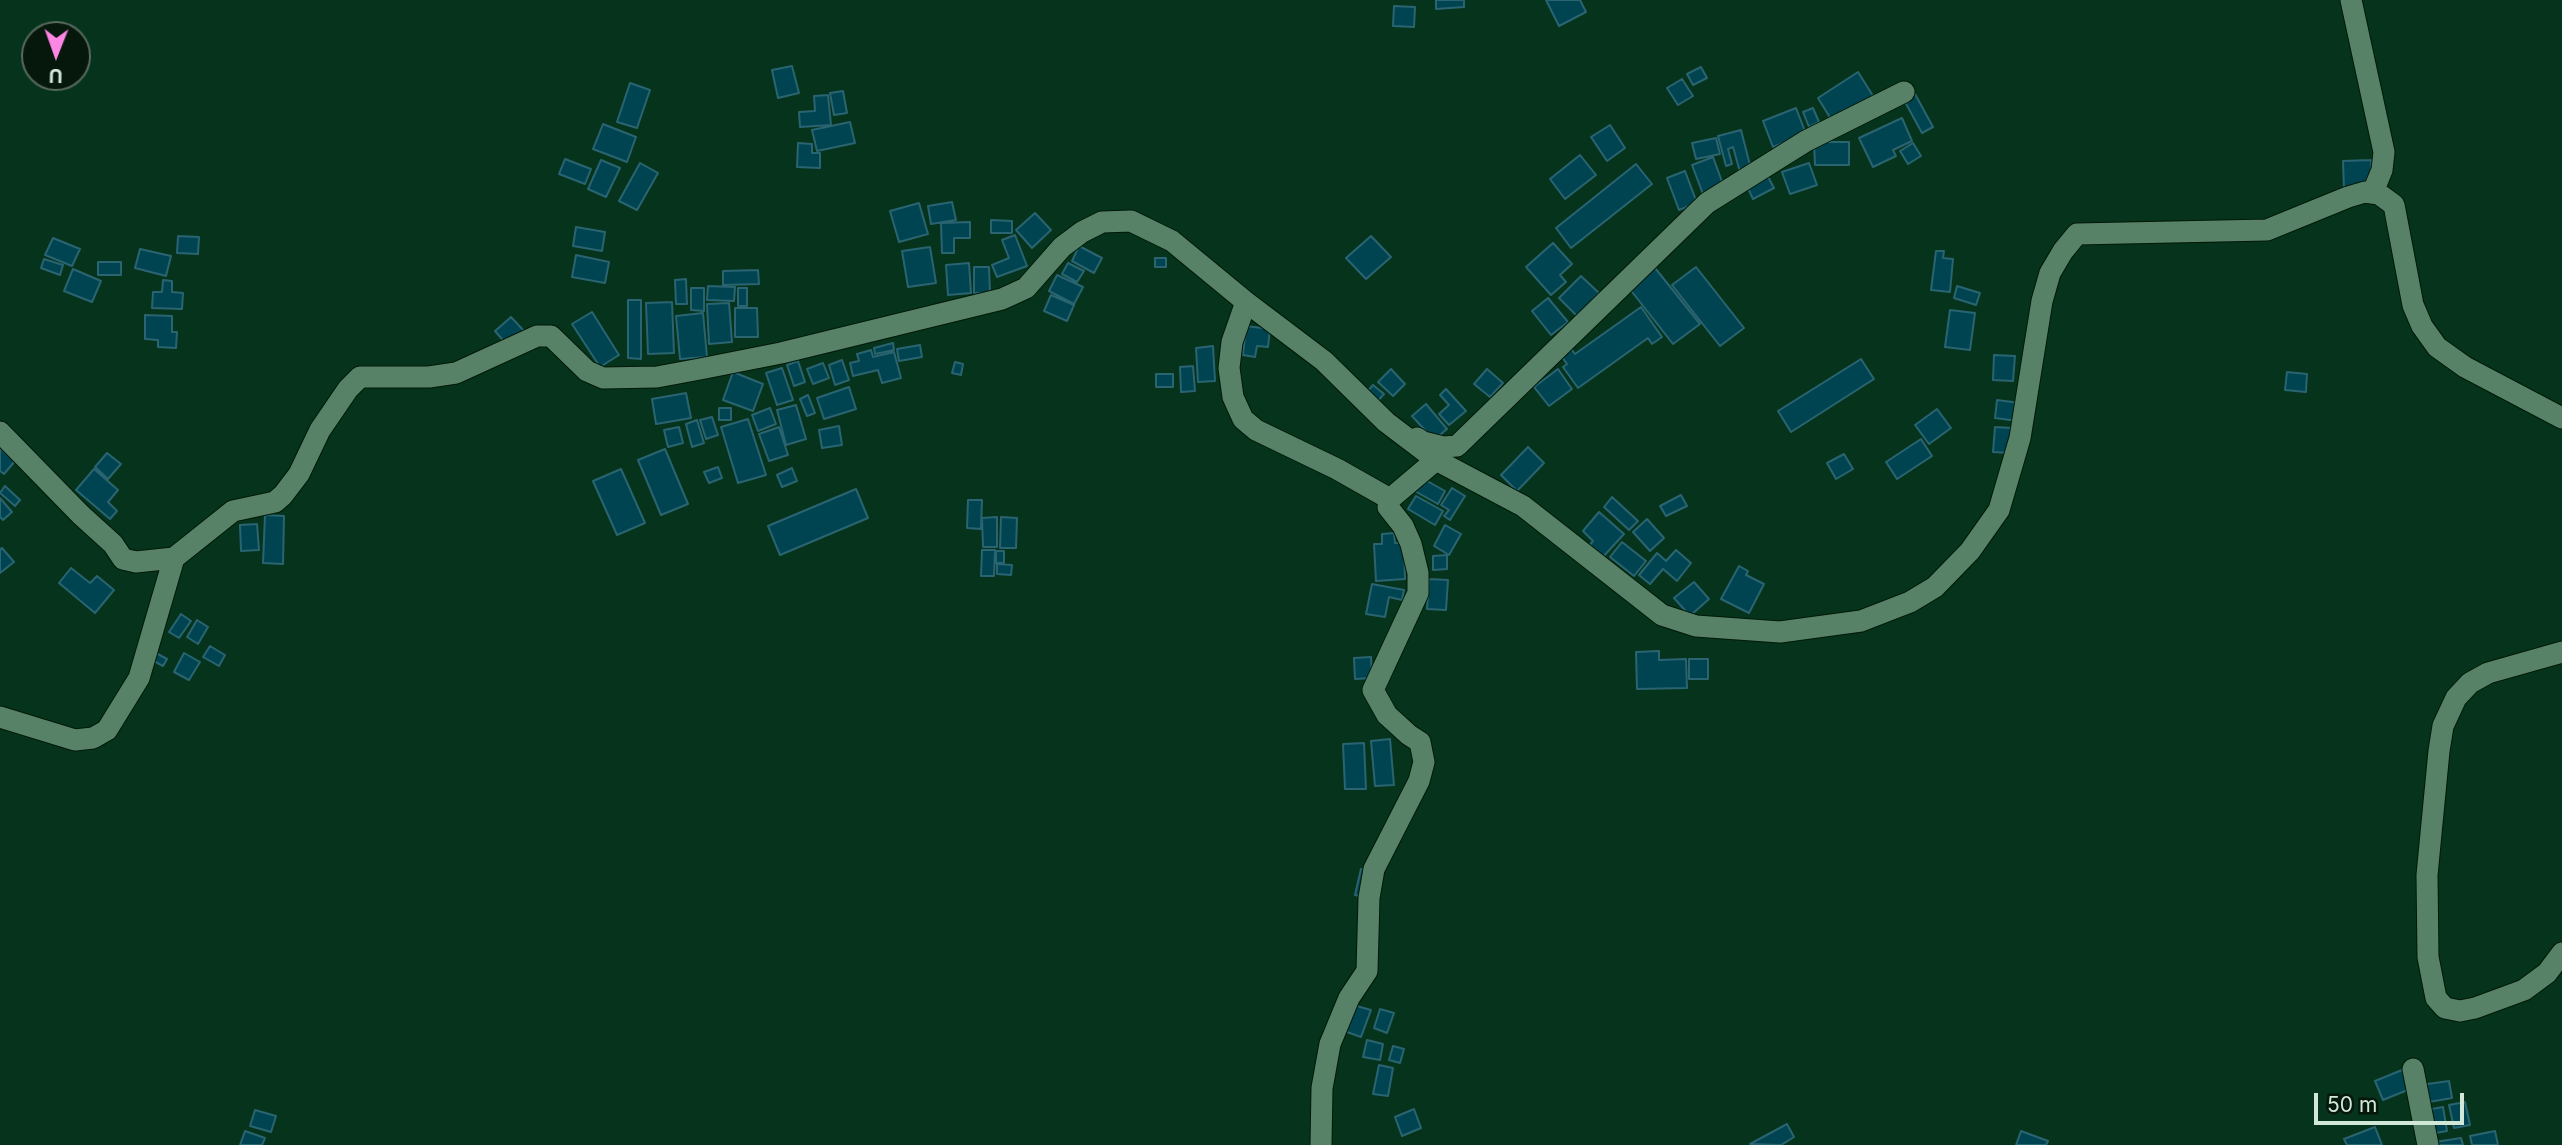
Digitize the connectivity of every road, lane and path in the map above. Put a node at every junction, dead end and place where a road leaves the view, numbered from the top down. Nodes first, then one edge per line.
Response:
1 (2351, 0) edge
2 (1904, 92) dead end
3 (2373, 192) junction
4 (1245, 302) junction
5 (1376, 413) junction
6 (2562, 418) edge
7 (0, 432) edge
8 (1436, 460) junction
9 (1390, 499) junction
10 (174, 558) junction
11 (2562, 652) edge
12 (0, 717) edge
13 (2562, 953) edge
14 (2413, 1069) dead end
15 (1321, 1145) edge
16 (2428, 1145) edge

1 - 3 street
2 - 5 street
3 - 6 street
3 - 8 street
4 - 5 street
4 - 9 street
4 - 10 street
5 - 8 street
7 - 10 street
8 - 9 street
9 - 15 street
10 - 12 street
11 - 13 street
14 - 16 street

